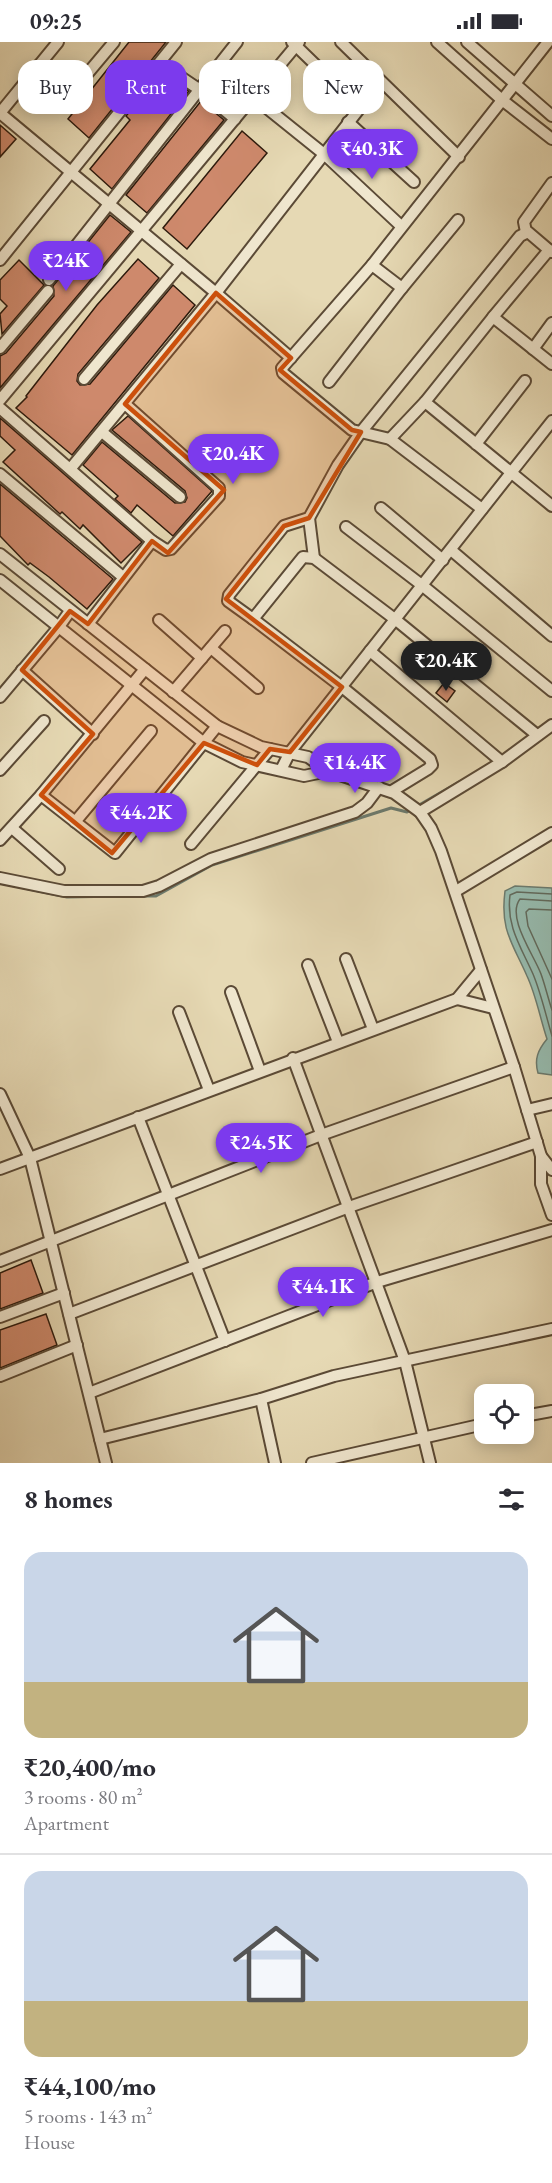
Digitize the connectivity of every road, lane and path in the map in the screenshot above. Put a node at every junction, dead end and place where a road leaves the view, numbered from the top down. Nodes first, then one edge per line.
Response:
1 (58, 42) edge
2 (114, 42) edge
3 (176, 42) edge
4 (237, 42) edge
5 (341, 42) edge
6 (437, 42) edge
7 (468, 42) edge
8 (296, 43) edge
9 (542, 44) edge
10 (43, 60) edge
11 (162, 60) edge
12 (223, 60) edge
13 (282, 60) edge
14 (93, 67) edge
15 (514, 83) junction
16 (18, 91) edge
17 (199, 91) edge
18 (501, 100) junction
19 (551, 112) edge
20 (0, 113) edge
21 (118, 114) edge
22 (229, 114) edge
23 (239, 114) edge
24 (274, 114) edge
25 (235, 119) junction
26 (348, 122) junction
27 (552, 139) edge
28 (324, 154) junction
29 (459, 157) junction
30 (71, 172) junction
31 (414, 182) dead end
32 (552, 183) edge
33 (111, 205) junction
34 (458, 220) dead end
35 (401, 226) junction
36 (141, 231) junction
37 (526, 232) junction
38 (550, 251) edge
39 (0, 260) edge
40 (181, 264) junction
41 (372, 265) junction
42 (402, 288) junction
43 (216, 293) junction
44 (493, 317) junction
45 (552, 323) edge
46 (0, 348) edge
47 (533, 348) junction
48 (291, 358) junction
49 (552, 364) edge
50 (84, 379) dead end
51 (525, 381) dead end
52 (329, 382) dead end
53 (0, 400) edge
54 (425, 402) junction
55 (125, 404) junction
56 (0, 408) edge
57 (552, 421) edge
58 (102, 432) junction
59 (361, 432) junction
60 (390, 440) junction
61 (476, 444) junction
62 (71, 468) junction
63 (511, 472) junction
64 (0, 474) edge
65 (180, 497) dead end
66 (552, 506) edge
67 (381, 508) dead end
68 (482, 509) junction
69 (309, 518) junction
70 (346, 527) dead end
71 (152, 541) junction
72 (451, 550) junction
73 (1, 556) edge
74 (314, 558) junction
75 (443, 560) junction
76 (123, 577) junction
77 (0, 580) edge
78 (423, 586) junction
79 (70, 610) junction
80 (253, 619) junction
81 (159, 620) dead end
82 (396, 620) junction
83 (88, 624) junction
84 (58, 628) junction
85 (225, 631) dead end
86 (552, 636) edge
87 (211, 648) junction
88 (370, 651) junction
89 (202, 658) junction
90 (145, 669) junction
91 (22, 670) junction
92 (131, 686) junction
93 (342, 687) junction
94 (258, 688) dead end
95 (552, 691) edge
96 (173, 692) junction
97 (0, 697) edge
98 (44, 721) dead end
99 (552, 725) edge
100 (217, 726) junction
101 (151, 731) dead end
102 (93, 734) junction
103 (537, 735) junction
104 (204, 743) junction
105 (270, 749) junction
106 (290, 752) junction
107 (502, 762) junction
108 (257, 765) junction
109 (0, 770) edge
110 (281, 770) junction
111 (328, 771) junction
112 (379, 787) junction
113 (393, 792) junction
114 (41, 795) junction
115 (418, 811) junction
116 (75, 822) junction
117 (12, 828) junction
118 (552, 833) edge
119 (0, 840) edge
120 (191, 844) dead end
121 (59, 869) dead end
122 (0, 878) edge
123 (456, 891) junction
124 (346, 959) dead end
125 (308, 965) dead end
126 (481, 970) junction
127 (231, 992) dead end
128 (457, 999) junction
129 (493, 1008) junction
130 (179, 1012) dead end
131 (373, 1029) junction
132 (338, 1042) junction
133 (293, 1058) junction
134 (514, 1067) junction
135 (260, 1071) junction
136 (209, 1090) junction
137 (0, 1094) edge
138 (552, 1104) edge
139 (527, 1110) junction
140 (138, 1117) junction
141 (321, 1135) junction
142 (537, 1142) junction
143 (541, 1156) junction
144 (30, 1158) junction
145 (0, 1169) edge
146 (552, 1170) edge
147 (168, 1196) junction
148 (349, 1207) junction
149 (552, 1215) edge
150 (552, 1230) edge
151 (51, 1242) junction
152 (0, 1261) edge
153 (197, 1266) junction
154 (377, 1282) junction
155 (63, 1293) junction
156 (69, 1314) junction
157 (0, 1317) edge
158 (552, 1329) edge
159 (225, 1341) junction
160 (77, 1345) junction
161 (405, 1361) junction
162 (0, 1376) edge
163 (89, 1393) junction
164 (261, 1399) junction
165 (552, 1411) edge
166 (534, 1414) edge
167 (474, 1426) edge
168 (424, 1436) junction
169 (100, 1438) junction
170 (106, 1463) edge
171 (275, 1463) edge
172 (312, 1463) edge
173 (430, 1463) edge

1 - 10 street
2 - 14 street
3 - 11 street
4 - 12 street
5 - 29 street
6 - 18 street
7 - 15 street
8 - 13 street
8 - 26 street
9 - 15 street
15 - 18 street
15 - 19 street
16 - 20 street
17 - 33 street
18 - 27 street
18 - 29 street
20 - 30 street
21 - 30 street
22 - 25 street
23 - 25 street
24 - 28 street
25 - 36 street
26 - 28 street
26 - 31 street
28 - 35 street
28 - 43 street
29 - 35 street
30 - 33 street
30 - 39 street
32 - 37 street
33 - 36 street
33 - 46 street
34 - 42 street
35 - 41 street
36 - 40 street
36 - 53 street
37 - 38 street
37 - 59 street
38 - 44 street
40 - 43 street
40 - 50 street
41 - 42 street
41 - 48 street
42 - 52 street
43 - 48 street
43 - 55 street
44 - 47 street
44 - 54 street
45 - 47 street
47 - 49 street
48 - 59 street
51 - 61 street
54 - 60 street
54 - 61 street
55 - 58 street
55 - 71 street
56 - 62 street
57 - 63 street
58 - 62 street
58 - 65 street
59 - 60 street
59 - 69 street
60 - 68 street
61 - 63 street
62 - 71 street
63 - 66 street
63 - 68 street
64 - 76 street
67 - 75 street
68 - 72 street
69 - 74 street
69 - 80 street
70 - 78 street
71 - 76 street
72 - 75 street
72 - 86 street
73 - 79 street
74 - 80 street
74 - 82 street
75 - 78 street
76 - 83 street
77 - 84 street
78 - 82 street
78 - 95 street
79 - 83 street
79 - 84 street
80 - 93 street
81 - 89 street
82 - 88 street
82 - 103 street
83 - 90 street
84 - 91 street
84 - 92 street
85 - 87 street
87 - 89 street
87 - 94 street
88 - 93 street
88 - 107 street
89 - 96 street
90 - 92 street
90 - 96 street
91 - 97 street
91 - 102 street
92 - 102 street
92 - 104 street
93 - 106 street
93 - 113 street
96 - 100 street
98 - 109 street
99 - 103 street
100 - 104 street
100 - 105 street
101 - 116 street
102 - 114 street
103 - 107 street
104 - 108 street
104 - 116 street
105 - 106 street
105 - 108 street
106 - 110 street
106 - 111 street
107 - 115 street
108 - 110 street
108 - 120 street
110 - 111 street
111 - 112 street
112 - 113 street
112 - 122 street
113 - 115 street
114 - 116 street
114 - 117 street
115 - 123 street
117 - 119 street
117 - 121 street
118 - 123 street
123 - 126 street
124 - 131 street
125 - 132 street
126 - 128 street
126 - 129 street
127 - 135 street
128 - 129 street
128 - 131 street
129 - 134 street
130 - 136 street
131 - 132 street
132 - 133 street
133 - 135 street
133 - 141 street
134 - 139 street
134 - 141 street
135 - 136 street
136 - 140 street
137 - 144 street
138 - 139 street
139 - 142 street
140 - 144 street
140 - 147 street
141 - 147 street
141 - 148 street
142 - 143 street
142 - 148 street
143 - 146 street
143 - 149 street
144 - 145 street
144 - 151 street
147 - 151 street
147 - 153 street
148 - 153 street
148 - 154 street
150 - 154 street
151 - 152 street
151 - 155 street
153 - 156 street
153 - 159 street
154 - 159 street
154 - 161 street
155 - 156 street
155 - 157 street
156 - 160 street
158 - 161 street
159 - 163 street
160 - 162 street
160 - 163 street
161 - 164 street
161 - 168 street
163 - 169 street
164 - 169 street
164 - 171 street
165 - 166 street
167 - 168 street
168 - 172 street
168 - 173 street
169 - 170 street

